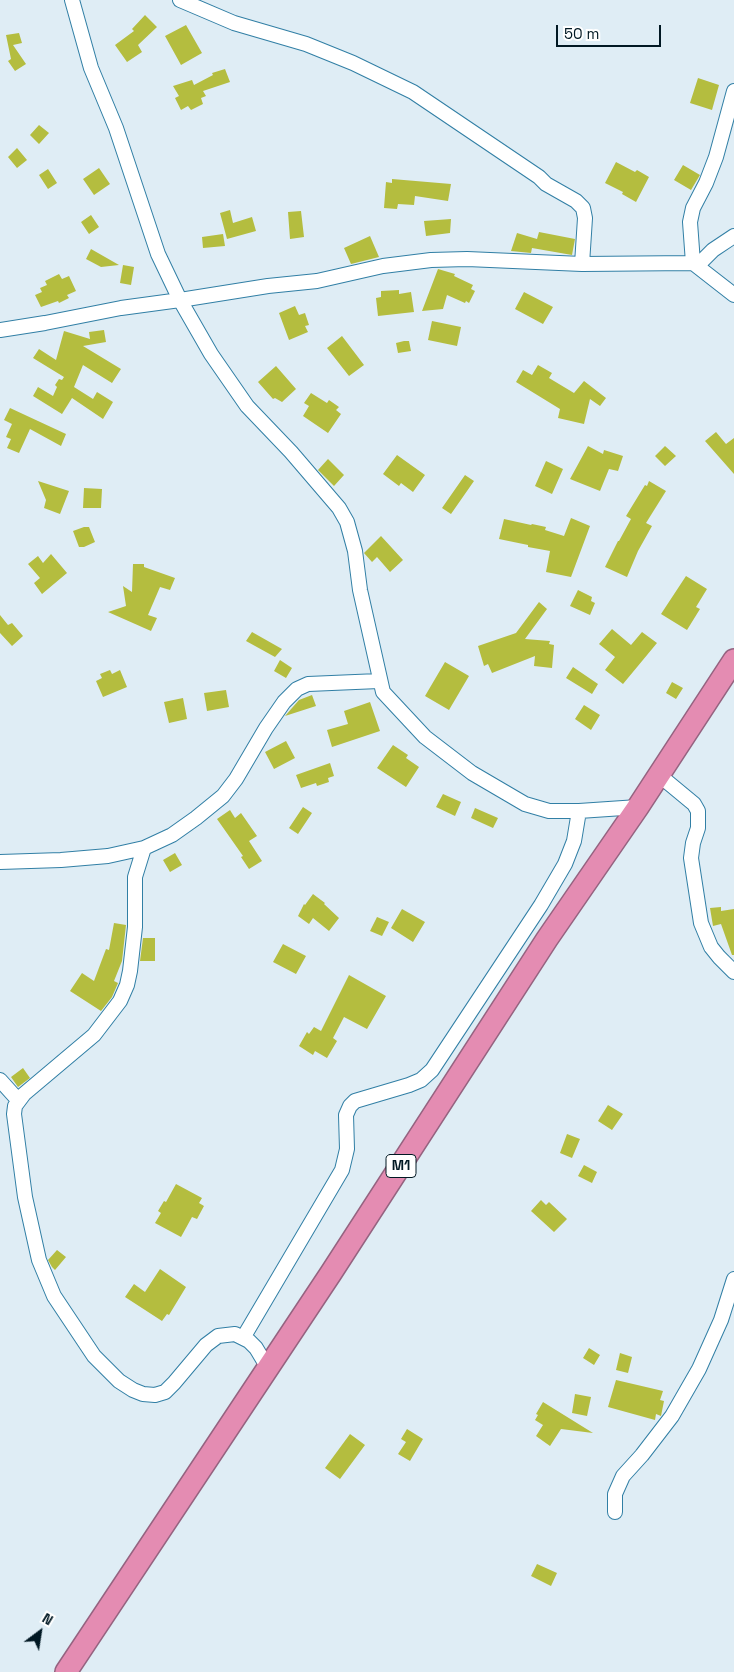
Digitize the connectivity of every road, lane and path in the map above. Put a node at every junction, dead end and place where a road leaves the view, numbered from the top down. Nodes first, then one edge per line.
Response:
1 (72, 0) edge
2 (180, 0) edge
3 (734, 91) edge
4 (734, 236) edge
5 (582, 264) junction
6 (695, 265) junction
7 (734, 295) edge
8 (180, 300) junction
9 (0, 330) edge
10 (734, 660) edge
11 (379, 681) junction
12 (659, 775) junction
13 (638, 807) junction
14 (579, 812) junction
15 (144, 848) junction
16 (0, 862) edge
17 (734, 972) edge
18 (0, 1080) edge
19 (18, 1100) junction
20 (734, 1279) edge
21 (243, 1338) junction
22 (268, 1368) junction
23 (615, 1512) dead end
24 (66, 1672) edge

1 - 8 street
2 - 5 street
3 - 6 street
4 - 6 street
5 - 6 street
5 - 8 street
6 - 7 street
8 - 9 street
8 - 11 street
10 - 12 highway, M1
11 - 14 street
11 - 15 street
12 - 13 highway, M1
12 - 17 street
13 - 14 street
13 - 22 highway, M1
14 - 21 street
15 - 16 street
15 - 19 street
18 - 19 street
19 - 21 street
20 - 23 street
21 - 22 street
22 - 24 highway, M1

